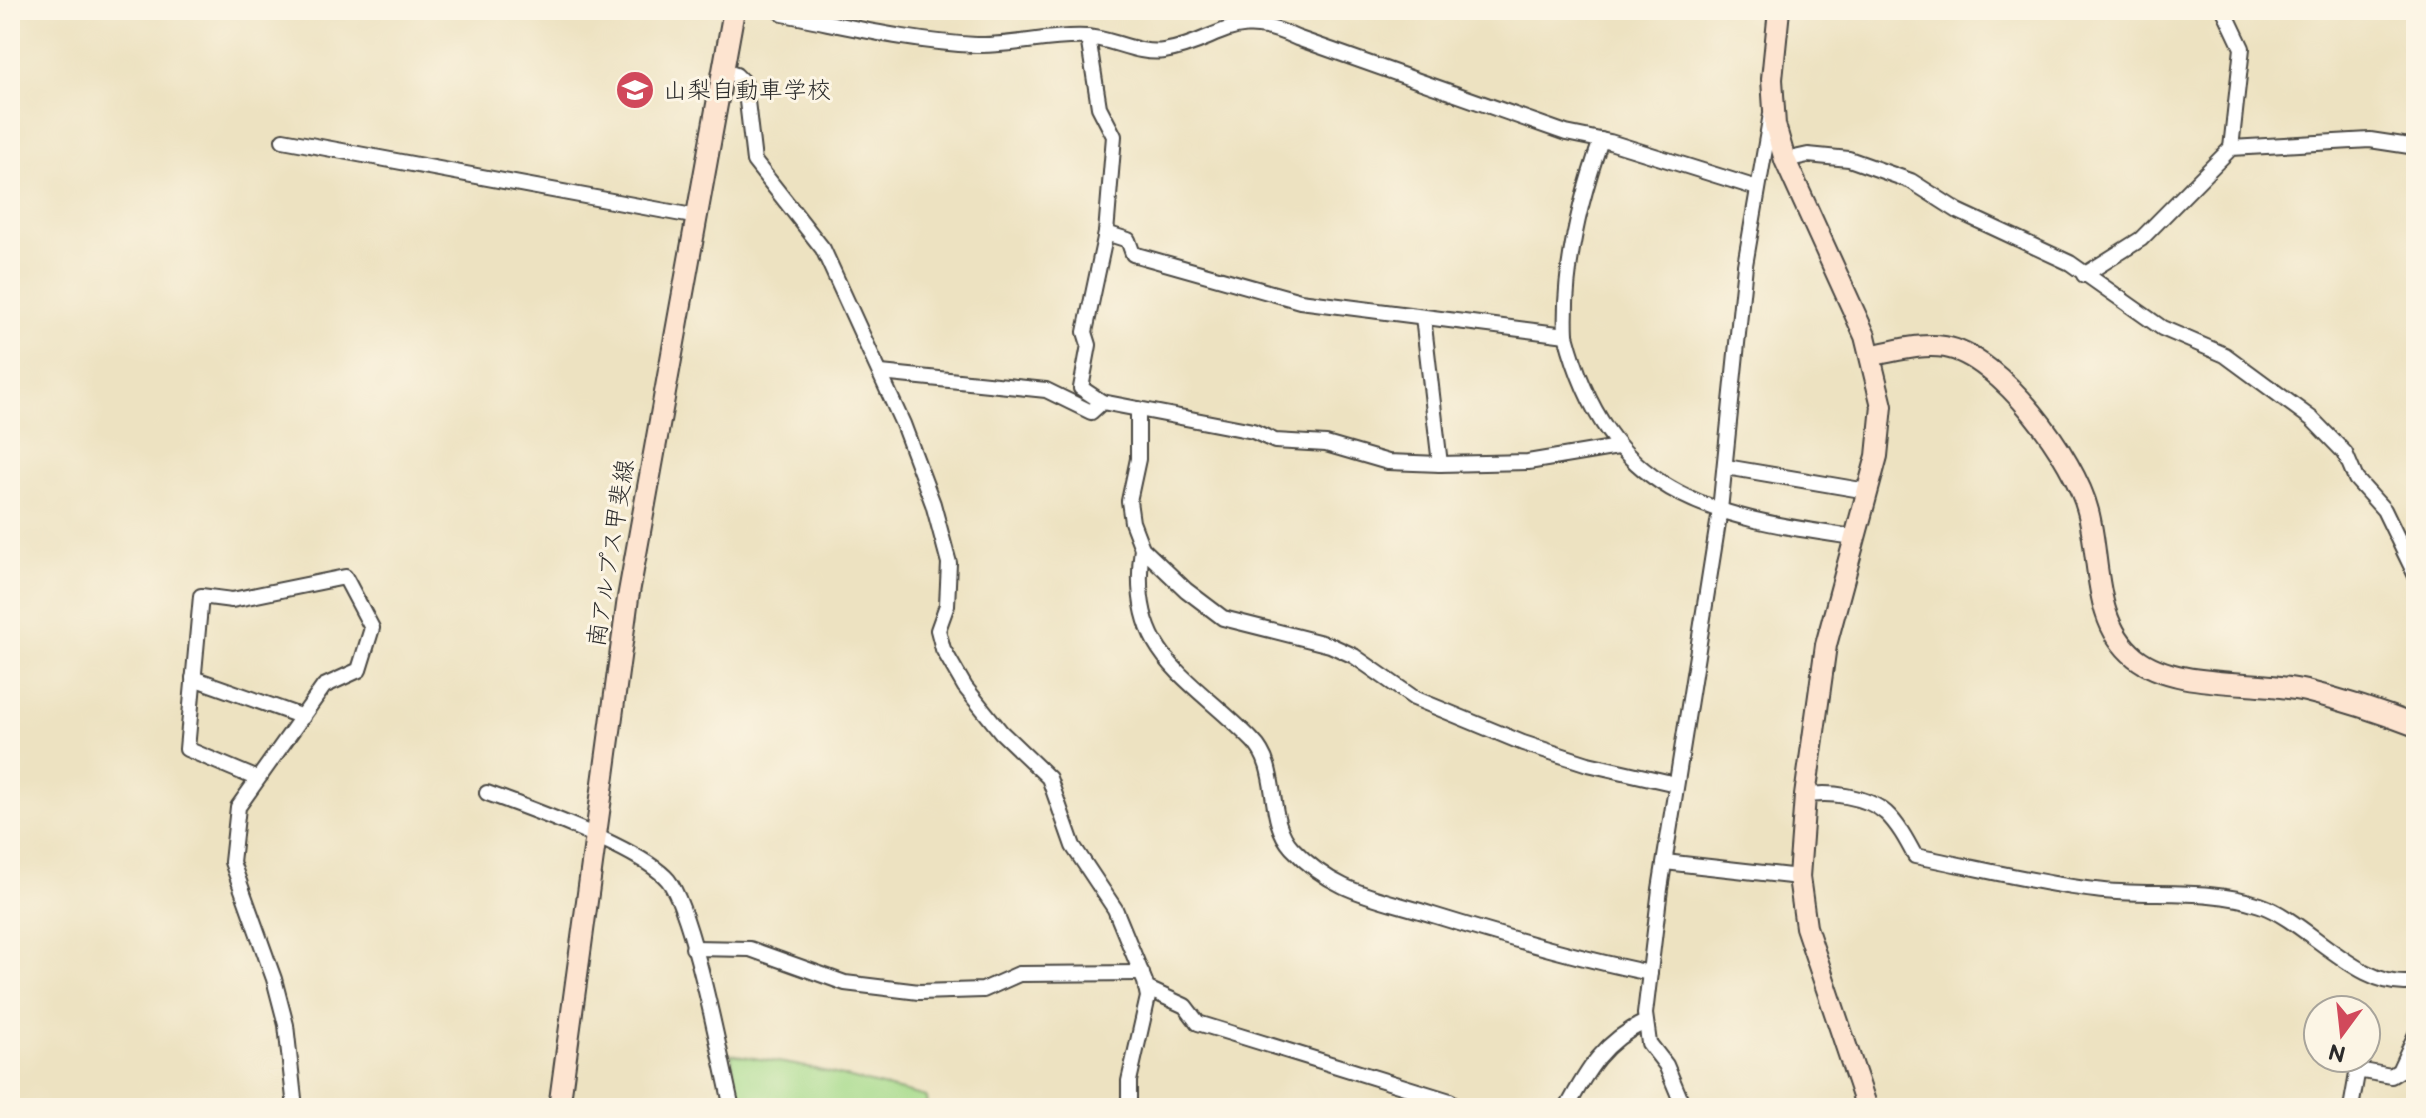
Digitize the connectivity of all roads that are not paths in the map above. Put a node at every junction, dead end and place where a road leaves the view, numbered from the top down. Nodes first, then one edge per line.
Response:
1 (734, 10) edge
2 (778, 10) edge
3 (1779, 10) edge
4 (2224, 10) edge
5 (1088, 37) junction
6 (725, 71) junction
7 (1772, 106) junction
8 (283, 140) dead end
9 (1601, 140) junction
10 (2416, 147) edge
11 (2231, 148) junction
12 (1785, 160) junction
13 (1757, 188) junction
14 (698, 217) junction
15 (1106, 233) junction
16 (2084, 275) junction
17 (1423, 317) junction
18 (1566, 335) junction
19 (1873, 355) junction
20 (881, 373) junction
21 (1102, 402) junction
22 (1138, 409) junction
23 (1618, 447) junction
24 (1440, 464) junction
25 (1726, 467) junction
26 (1867, 491) junction
27 (1720, 510) junction
28 (1854, 537) junction
29 (1142, 548) junction
30 (2416, 576) edge
31 (193, 678) junction
32 (303, 717) junction
33 (2416, 726) edge
34 (258, 779) junction
35 (1676, 784) junction
36 (487, 793) dead end
37 (1805, 796) junction
38 (595, 838) junction
39 (1665, 862) junction
40 (1799, 877) junction
41 (693, 948) junction
42 (1650, 973) junction
43 (1144, 980) junction
44 (2416, 982) edge
45 (1645, 1022) junction
46 (2416, 1034) edge
47 (295, 1108) edge
48 (559, 1108) edge
49 (732, 1108) edge
50 (1129, 1108) edge
51 (1454, 1108) edge
52 (1567, 1108) edge
53 (1684, 1108) edge
54 (1867, 1108) edge
55 (2351, 1108) edge

1 - 6 street, 南アルプス甲斐線
2 - 5 street
3 - 7 street
4 - 11 street
5 - 9 street
5 - 15 street
6 - 14 street, 南アルプス甲斐線
6 - 20 street
7 - 12 street
7 - 13 street
8 - 14 street
9 - 13 street
9 - 18 street
10 - 11 street
11 - 16 street
12 - 16 street
12 - 19 street
13 - 25 street
14 - 38 street, 南アルプス甲斐線
15 - 17 street
15 - 21 street
16 - 30 street
17 - 18 street
17 - 24 street
18 - 23 street
19 - 26 street
19 - 33 street
20 - 21 street
20 - 43 street
21 - 22 street
22 - 24 street
22 - 29 street
23 - 24 street
23 - 27 street
25 - 26 street
25 - 27 street
26 - 28 street
27 - 28 street
27 - 35 street
28 - 37 street
29 - 35 street
29 - 42 street
31 - 32 street
31 - 32 street
31 - 34 street
32 - 34 street
34 - 47 street
35 - 39 street
36 - 38 street
37 - 40 street
37 - 44 street
38 - 41 street
38 - 48 street, 南アルプス甲斐線
39 - 40 street
39 - 42 street
40 - 54 street
41 - 43 street
41 - 49 street
42 - 45 street
43 - 50 street
43 - 51 street
45 - 52 street
45 - 53 street
46 - 55 street

